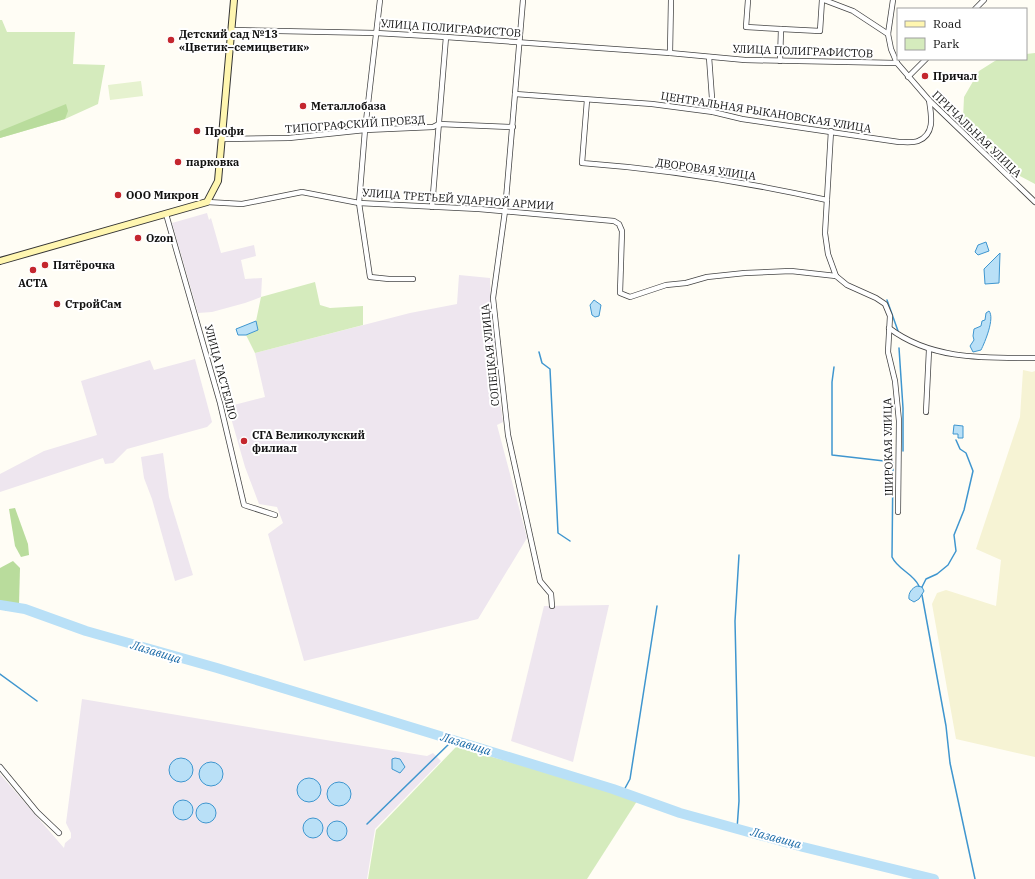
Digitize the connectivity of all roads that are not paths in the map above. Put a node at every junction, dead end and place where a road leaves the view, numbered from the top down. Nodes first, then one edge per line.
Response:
1 (234, 0) edge
2 (380, 0) edge
3 (523, 0) edge
4 (671, 0) edge
5 (748, 0) edge
6 (823, 0) edge
7 (893, 0) edge
8 (984, 0) edge
9 (976, 8) edge
10 (781, 29) junction
11 (232, 30) junction
12 (376, 33) junction
13 (888, 34) junction
14 (446, 37) junction
15 (519, 42) junction
16 (670, 53) junction
17 (709, 57) junction
18 (896, 60) junction
19 (925, 60) edge
20 (780, 61) junction
21 (908, 77) junction
22 (515, 94) junction
23 (587, 100) junction
24 (928, 100) junction
25 (713, 112) junction
26 (439, 124) junction
27 (513, 127) junction
28 (365, 130) junction
29 (832, 132) junction
30 (223, 139) junction
31 (827, 200) junction
32 (207, 202) junction
33 (1035, 202) edge
34 (359, 204) junction
35 (432, 207) junction
36 (505, 212) junction
37 (166, 214) junction
38 (614, 221) joint
39 (0, 261) edge
40 (836, 276) junction
41 (413, 278) dead end
42 (889, 328) junction
43 (930, 350) junction
44 (1035, 358) edge
45 (926, 412) dead end
46 (898, 512) dead end
47 (275, 514) dead end
48 (552, 606) dead end
49 (0, 767) edge
50 (59, 833) dead end

1 - 11 main road
2 - 12 street
3 - 15 street, СОПЕЦКАЯ УЛИЦА
4 - 16 street
5 - 10 street
6 - 10 street
6 - 13 street
7 - 13 street
8 - 9 street
10 - 20 street
11 - 12 street, УЛИЦА ПОЛИГРАФИСТОВ
11 - 30 main road
12 - 14 street, УЛИЦА ПОЛИГРАФИСТОВ
12 - 28 street
13 - 18 street, ПРИЧАЛЬНАЯ УЛИЦА
14 - 15 street, УЛИЦА ПОЛИГРАФИСТОВ
14 - 26 street
15 - 16 street, УЛИЦА ПОЛИГРАФИСТОВ
15 - 22 street, СОПЕЦКАЯ УЛИЦА
16 - 17 street, УЛИЦА ПОЛИГРАФИСТОВ
17 - 20 street, УЛИЦА ПОЛИГРАФИСТОВ
17 - 25 street
18 - 20 street, УЛИЦА ПОЛИГРАФИСТОВ
18 - 21 street, ПРИЧАЛЬНАЯ УЛИЦА
19 - 21 street
21 - 24 street, ПРИЧАЛЬНАЯ УЛИЦА
22 - 23 street, ЦЕНТРАЛЬНАЯ РЫКАНОВСКАЯ УЛИЦА
22 - 27 street, СОПЕЦКАЯ УЛИЦА
23 - 25 street, ЦЕНТРАЛЬНАЯ РЫКАНОВСКАЯ УЛИЦА
23 - 31 street, ДВОРОВАЯ УЛИЦА
24 - 29 street, ЦЕНТРАЛЬНАЯ РЫКАНОВСКАЯ УЛИЦА
24 - 33 street, ПРИЧАЛЬНАЯ УЛИЦА
25 - 29 street, ЦЕНТРАЛЬНАЯ РЫКАНОВСКАЯ УЛИЦА
26 - 27 street, ТИПОГРАФСКИЙ ПРОЕЗД
26 - 28 street, ТИПОГРАФСКИЙ ПРОЕЗД
26 - 35 street
27 - 36 street, СОПЕЦКАЯ УЛИЦА
28 - 30 street, ТИПОГРАФСКИЙ ПРОЕЗД
28 - 34 street
29 - 31 street
30 - 32 main road
31 - 40 street
32 - 34 street, УЛИЦА ТРЕТЬЕЙ УДАРНОЙ АРМИИ
32 - 37 main road, УЛИЦА ТРЕТЬЕЙ УДАРНОЙ АРМИИ
34 - 35 street, УЛИЦА ТРЕТЬЕЙ УДАРНОЙ АРМИИ
34 - 41 street
35 - 36 street, УЛИЦА ТРЕТЬЕЙ УДАРНОЙ АРМИИ
36 - 38 street, УЛИЦА ТРЕТЬЕЙ УДАРНОЙ АРМИИ
36 - 48 street, СОПЕЦКАЯ УЛИЦА
37 - 39 main road, УЛИЦА ТРЕТЬЕЙ УДАРНОЙ АРМИИ
37 - 47 street, УЛИЦА ГАСТЕЛЛО
38 - 40 street, ШИРОКАЯ УЛИЦА
40 - 42 street, ШИРОКАЯ УЛИЦА
42 - 43 street
42 - 46 street, ШИРОКАЯ УЛИЦА
43 - 44 street
43 - 45 street
49 - 50 street

